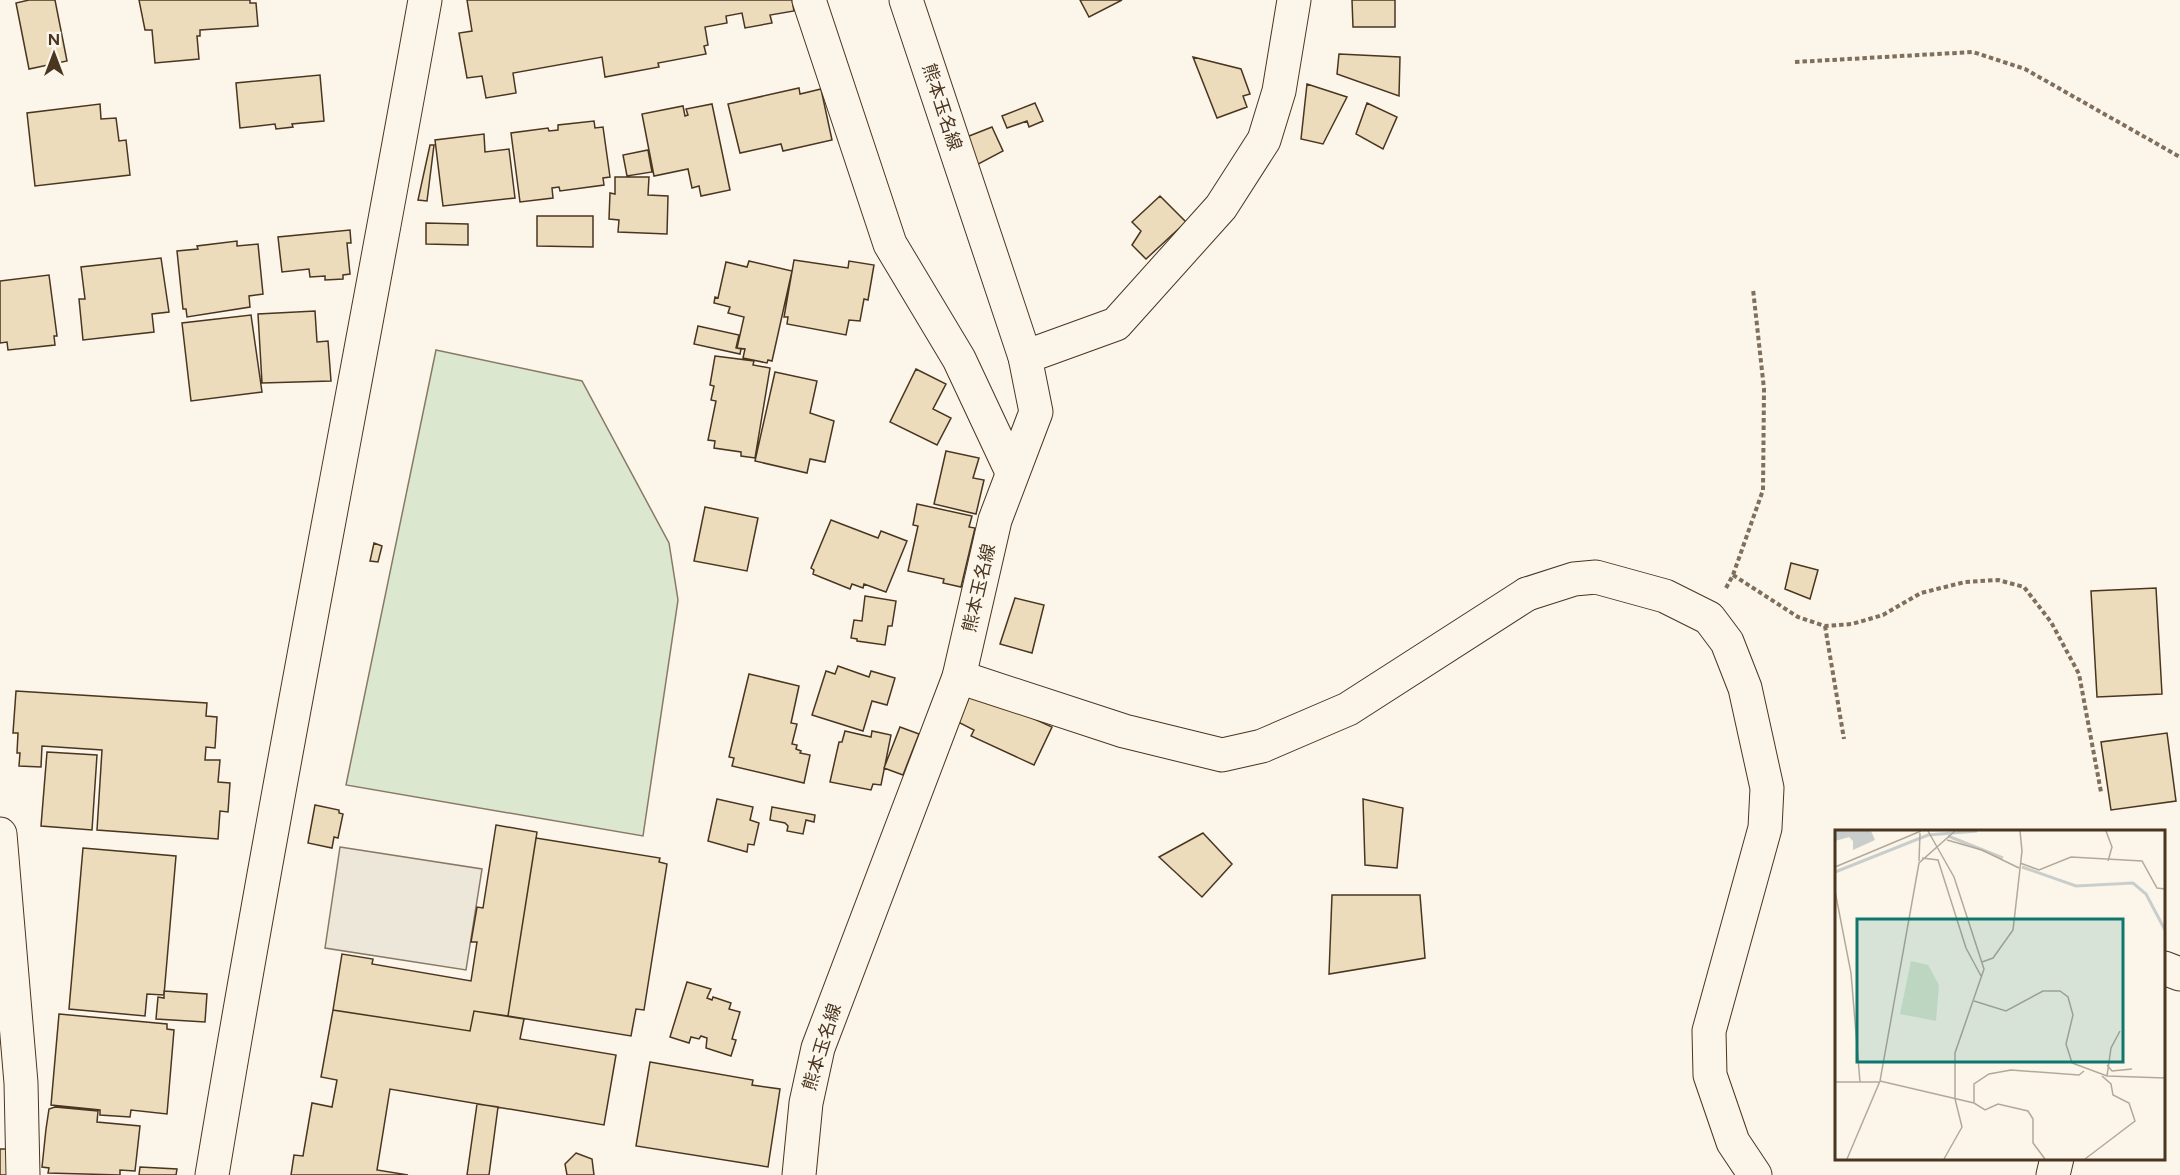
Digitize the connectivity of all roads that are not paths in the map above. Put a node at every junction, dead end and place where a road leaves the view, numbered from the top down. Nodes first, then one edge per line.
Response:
1 (424, 0) edge
2 (809, 0) edge
3 (906, 0) edge
4 (1294, 0) edge
5 (1025, 357) junction
6 (1012, 472) junction
7 (959, 677) junction
8 (0, 834) edge
9 (2165, 969) edge
10 (2180, 974) edge
11 (2057, 1160) edge
12 (22, 1175) edge
13 (212, 1175) edge
14 (799, 1175) edge
15 (1755, 1175) edge
16 (2053, 1175) edge

1 - 13 street
2 - 6 street
3 - 5 street, 熊本玉名線
4 - 5 street
5 - 6 street, 熊本玉名線
6 - 7 street, 熊本玉名線
7 - 14 street, 熊本玉名線
7 - 15 street
8 - 12 street
9 - 10 street
11 - 16 street

